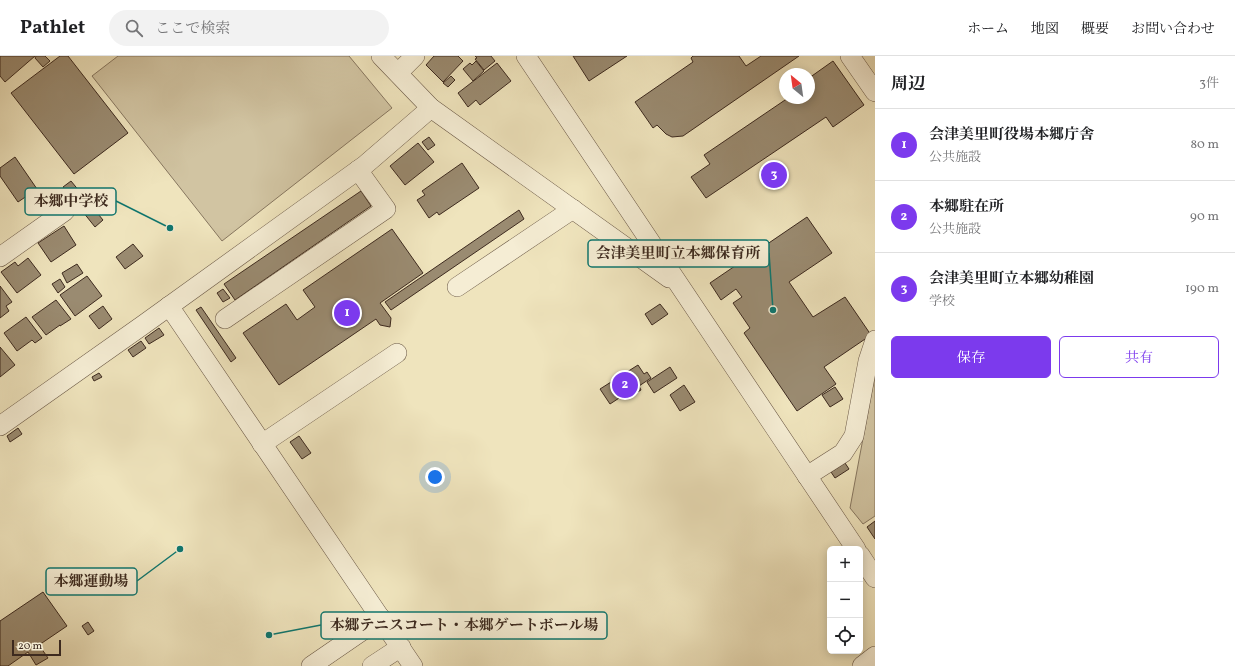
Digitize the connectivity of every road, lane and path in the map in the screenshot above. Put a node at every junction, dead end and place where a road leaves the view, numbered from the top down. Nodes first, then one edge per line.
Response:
1 (381, 56) edge
2 (415, 56) edge
3 (526, 56) edge
4 (850, 56) edge
5 (398, 73) junction
6 (875, 92) edge
7 (431, 108) junction
8 (358, 170) junction
9 (573, 209) junction
10 (65, 211) dead end
11 (0, 257) edge
12 (678, 284) junction
13 (457, 287) dead end
14 (169, 306) junction
15 (225, 319) dead end
16 (875, 340) edge
17 (397, 353) dead end
18 (0, 426) edge
19 (262, 444) junction
20 (807, 476) junction
21 (854, 546) edge
22 (863, 560) edge
23 (875, 578) edge
24 (381, 618) junction
25 (401, 647) junction
26 (875, 656) edge
27 (312, 666) edge
28 (372, 666) edge
29 (413, 666) edge
30 (862, 666) edge

1 - 5 street
2 - 5 street
3 - 12 street
4 - 6 street
5 - 7 street
7 - 8 street
7 - 9 street
8 - 14 street
8 - 15 street
9 - 12 street
9 - 13 street
10 - 11 street
12 - 20 street
14 - 18 street
14 - 19 street
16 - 20 street
17 - 19 street
19 - 24 street
20 - 21 street
22 - 23 street
24 - 25 street
24 - 27 street
25 - 28 street
25 - 29 street
26 - 30 street

